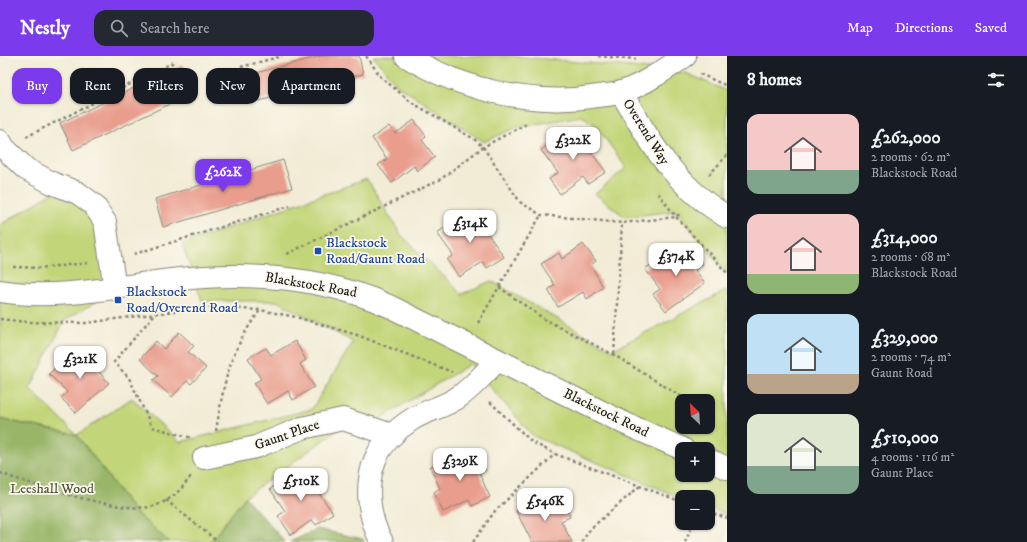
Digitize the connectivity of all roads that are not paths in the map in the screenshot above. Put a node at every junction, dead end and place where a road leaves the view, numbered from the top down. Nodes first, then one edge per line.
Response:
1 (406, 56) edge
2 (685, 56) edge
3 (621, 92) junction
4 (2, 145) edge
5 (727, 217) edge
6 (115, 289) junction
7 (0, 291) edge
8 (497, 360) junction
9 (392, 435) junction
10 (675, 445) edge
11 (209, 451) road end
12 (715, 463) edge
13 (727, 468) edge
14 (382, 542) edge

1 - 3 street
2 - 3 street
3 - 5 street, Overend Way
4 - 6 street
6 - 7 street, Blackstock Road
6 - 8 street, Blackstock Road
8 - 9 street
8 - 10 street, Blackstock Road
9 - 11 street, Gaunt Place
9 - 14 street
12 - 13 street

